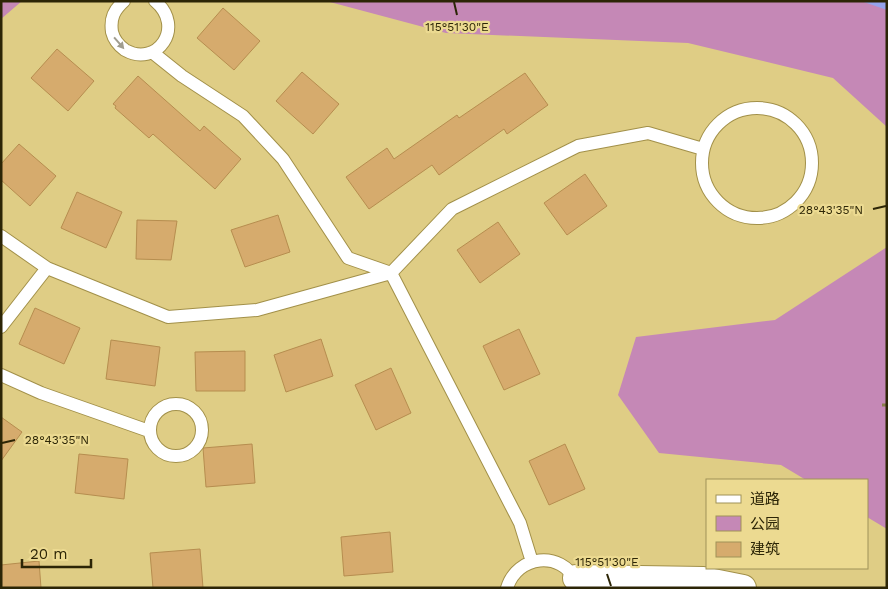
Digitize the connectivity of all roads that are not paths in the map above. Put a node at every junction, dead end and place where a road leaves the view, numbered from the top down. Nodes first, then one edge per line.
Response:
1 (124, 1) edge
2 (155, 1) edge
3 (152, 52) junction
4 (703, 149) junction
5 (1, 236) edge
6 (47, 268) junction
7 (391, 273) junction
8 (1, 327) edge
9 (1, 375) edge
10 (150, 430) junction
11 (532, 562) junction
12 (577, 583) edge
13 (507, 588) edge
14 (743, 588) edge

1 -> 3 lane
2 - 3 lane
3 - 7 lane
4 - 4 lane
4 - 7 lane
5 - 6 lane
6 - 7 lane
6 - 8 lane
7 - 11 lane
9 - 10 lane
10 - 10 lane
11 - 12 lane
11 - 13 lane
12 - 14 street

